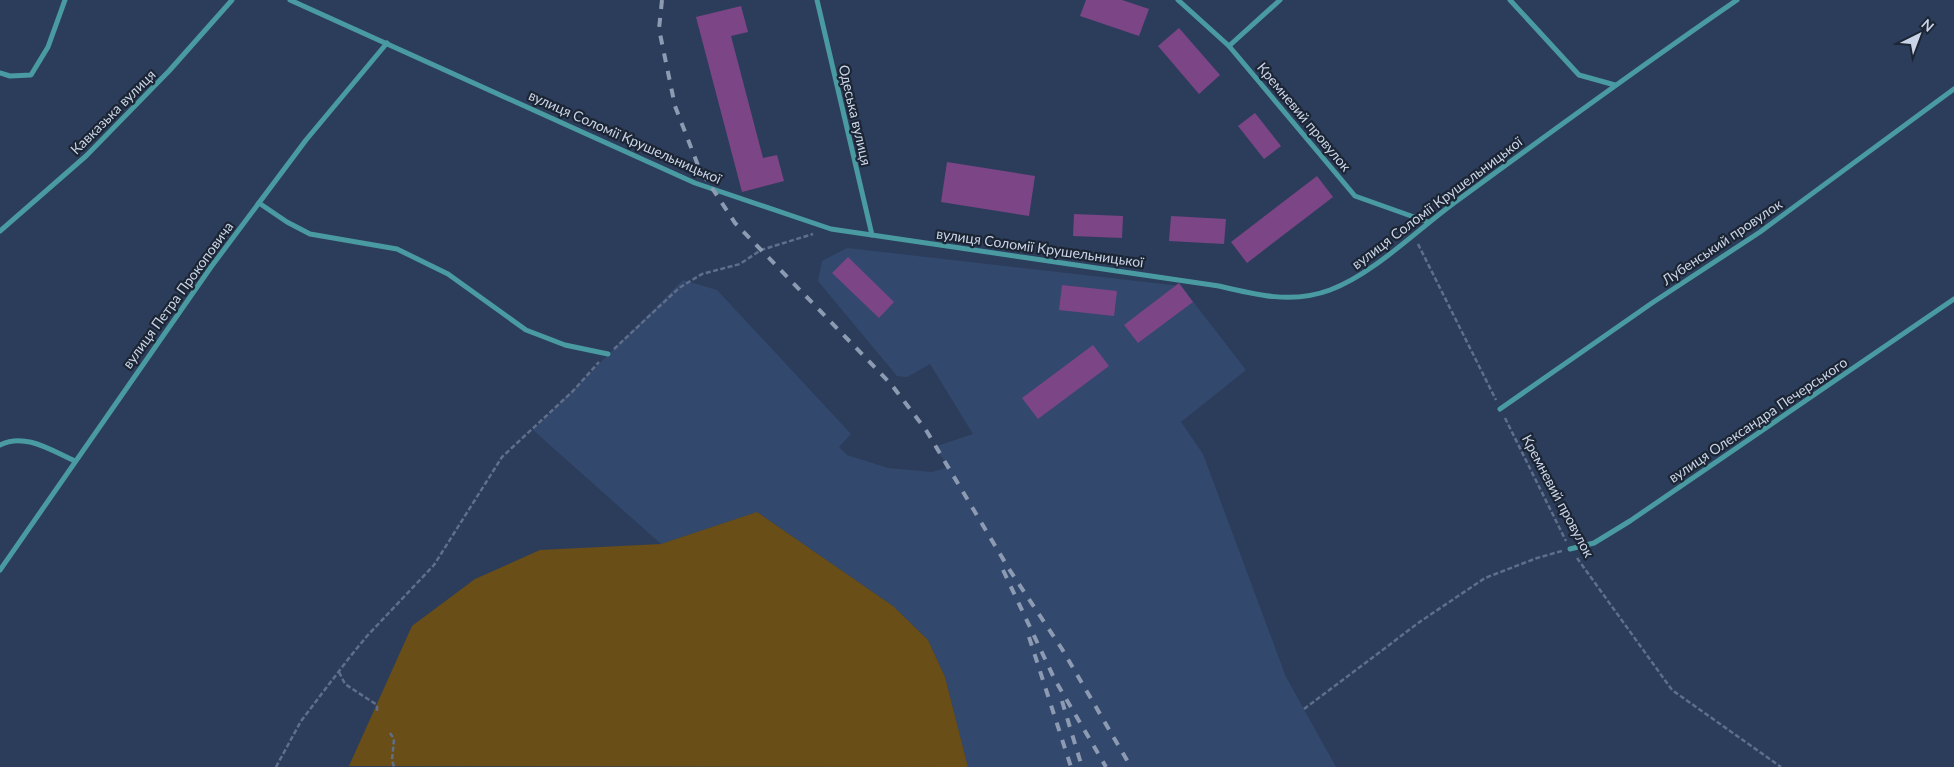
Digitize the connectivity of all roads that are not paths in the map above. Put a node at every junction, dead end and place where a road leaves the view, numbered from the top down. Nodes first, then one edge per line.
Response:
1 (65, 0) edge
2 (232, 0) edge
3 (290, 0) edge
4 (817, 0) edge
5 (1178, 0) edge
6 (1280, 0) edge
7 (1510, 0) edge
8 (1737, 0) edge
9 (387, 42) junction
10 (1229, 46) junction
11 (0, 73) edge
12 (1615, 85) junction
13 (1954, 89) edge
14 (259, 203) junction
15 (1428, 222) junction
16 (0, 231) edge
17 (872, 235) junction
18 (1954, 299) edge
19 (608, 354) road end
20 (1500, 408) road end
21 (0, 445) edge
22 (75, 461) junction
23 (1570, 549) road end
24 (0, 570) edge

1 - 11 street
2 - 16 street, Кавказька вулиця
3 - 9 street, вулиця Соломії Крушельницької
4 - 17 street, Одеська вулиця
5 - 10 street, Кремневий провулок
6 - 10 street
7 - 12 street
8 - 12 street, вулиця Соломії Крушельницької
9 - 14 street, вулиця Петра Прокоповича
9 - 17 street, вулиця Соломії Крушельницької
10 - 15 street, Кремневий провулок
12 - 15 street, вулиця Соломії Крушельницької
13 - 20 street, Лубенський провулок
14 - 19 street
14 - 22 street, вулиця Петра Прокоповича
15 - 17 street, вулиця Соломії Крушельницької
18 - 23 street, вулиця Олександра Печерського
21 - 22 street
22 - 24 street, вулиця Петра Прокоповича

